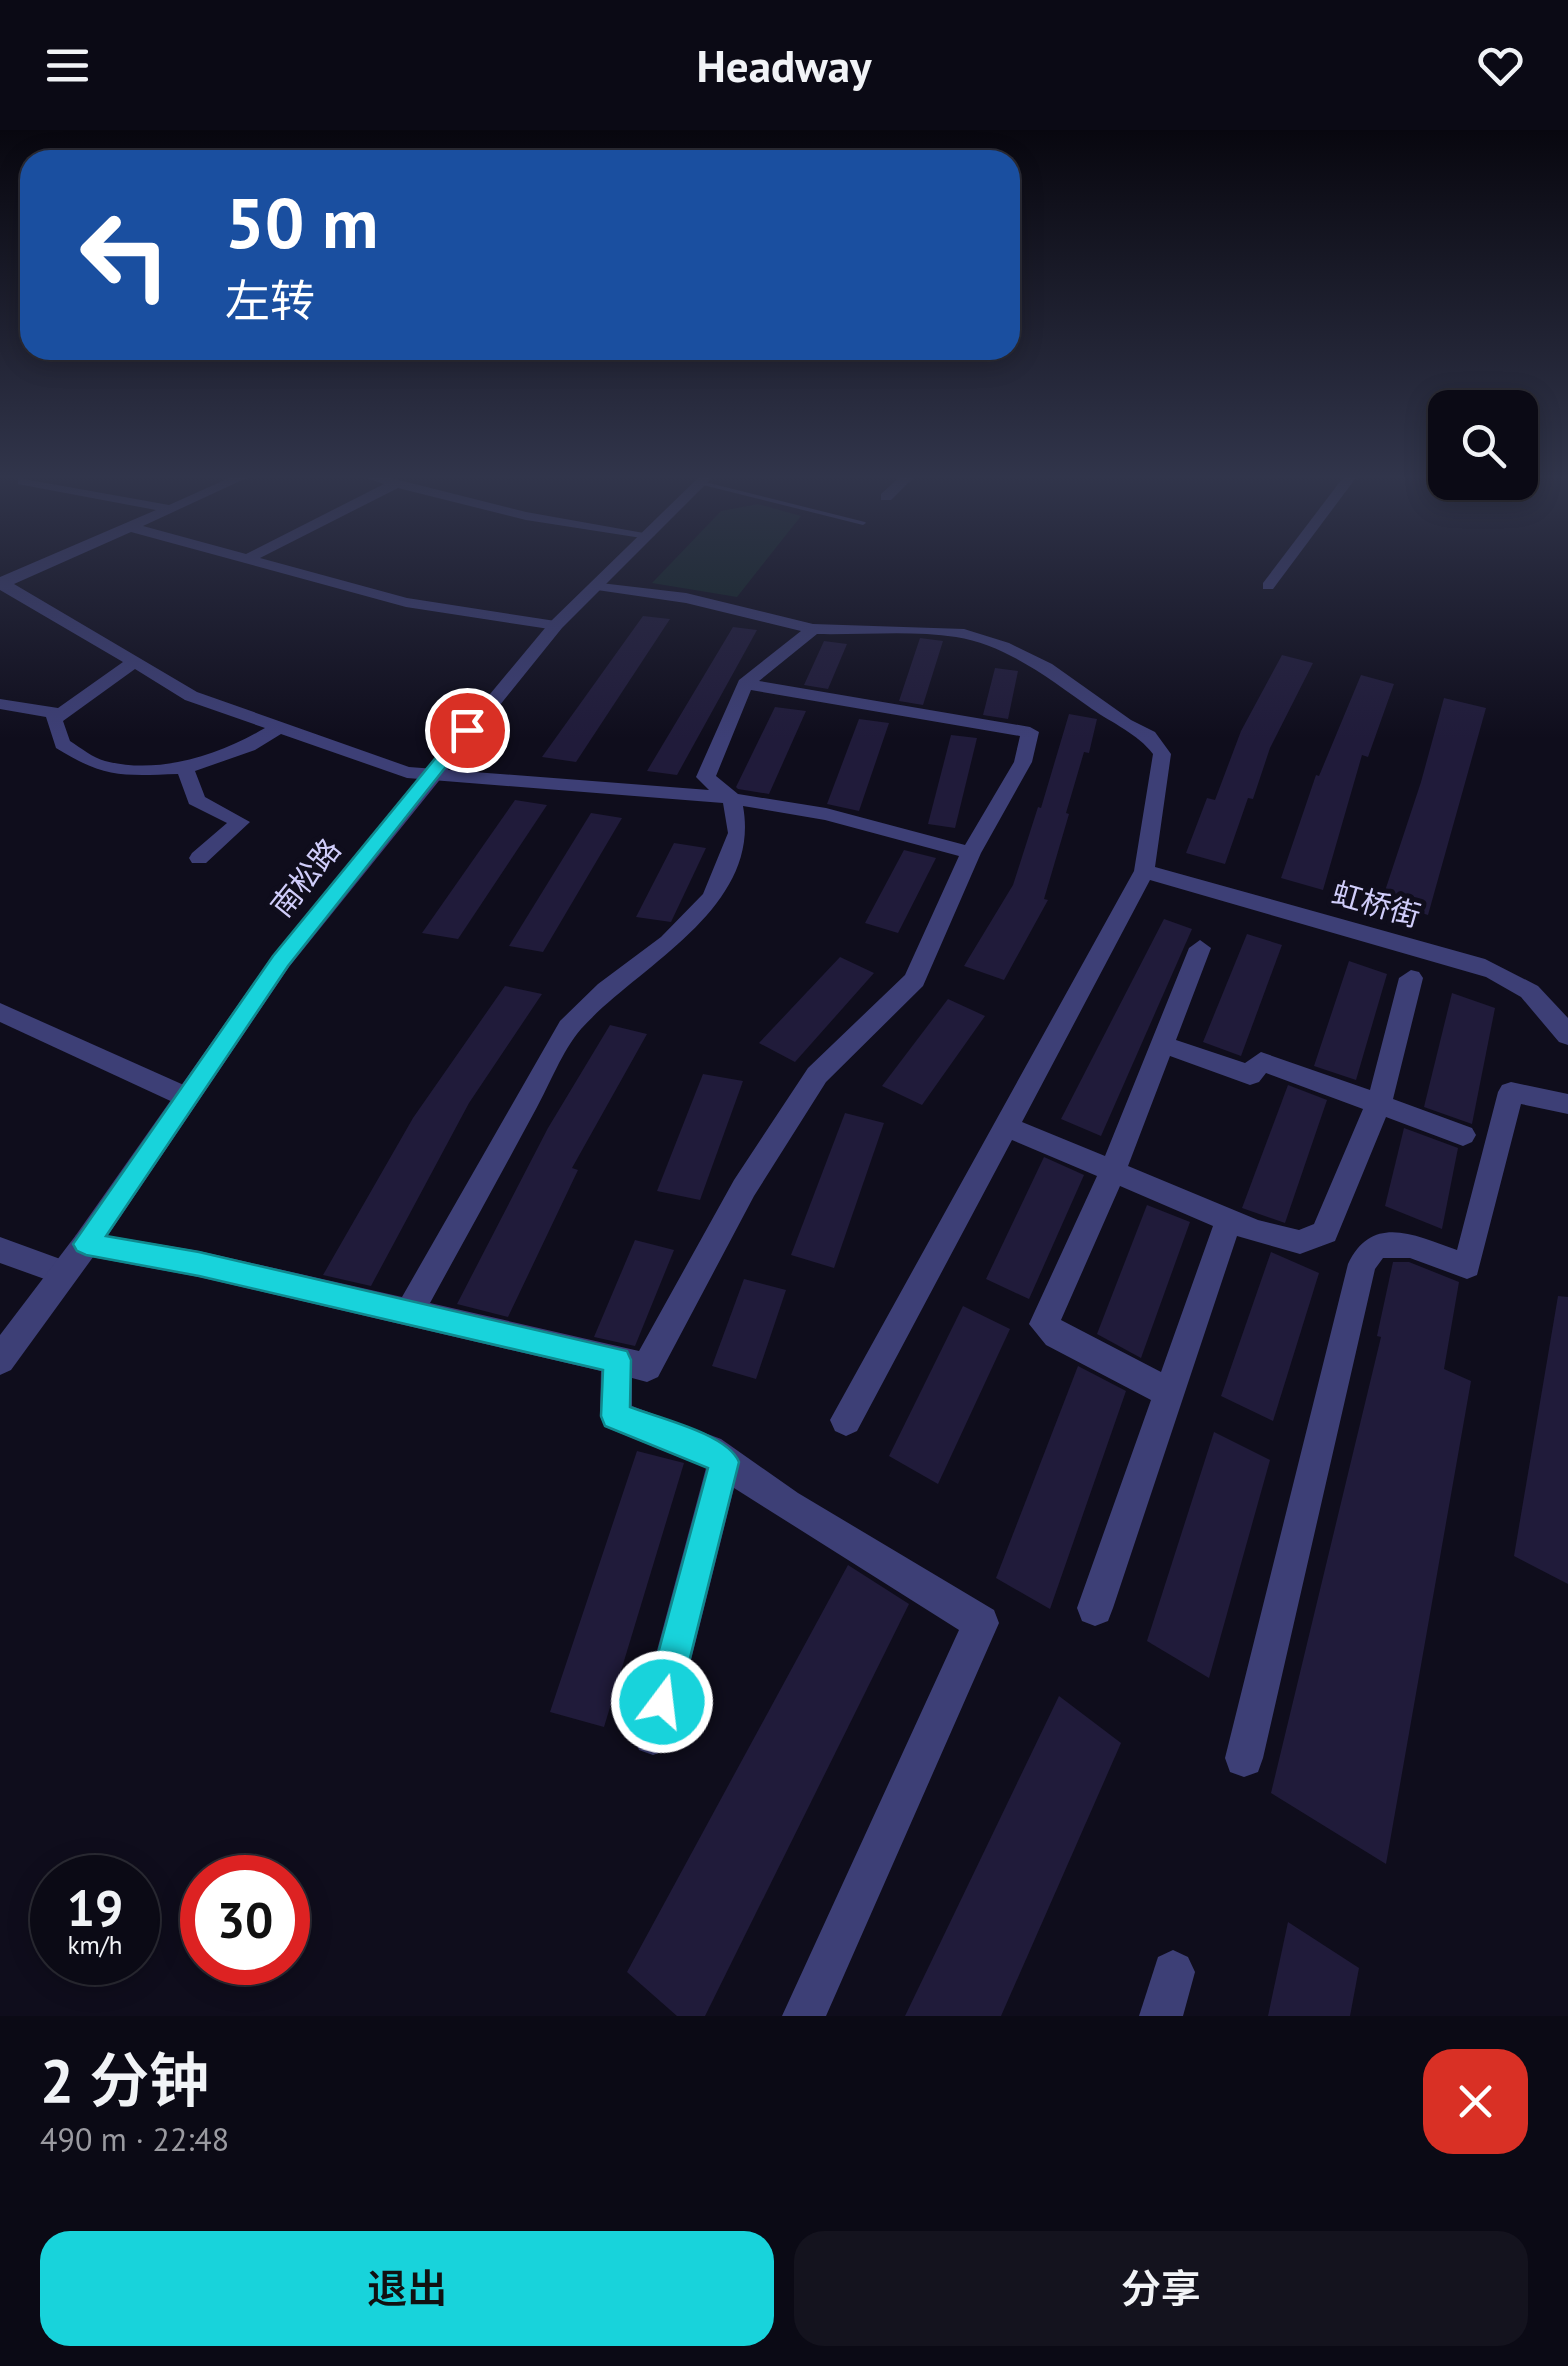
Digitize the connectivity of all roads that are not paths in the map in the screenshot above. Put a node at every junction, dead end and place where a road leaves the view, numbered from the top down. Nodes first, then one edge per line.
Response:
1 (48, 563) edge
2 (264, 563) edge
3 (619, 563) edge
4 (1285, 563) edge
5 (1, 584) edge
6 (597, 585) junction
7 (1268, 586) dead end
8 (556, 625) junction
9 (813, 629) junction
10 (134, 662) junction
11 (745, 684) junction
12 (0, 704) edge
13 (60, 714) junction
14 (280, 727) junction
15 (186, 768) junction
16 (433, 774) junction
17 (732, 799) junction
18 (971, 853) junction
19 (199, 858) dead end
20 (1144, 871) junction
21 (1200, 948) dead end
22 (1411, 978) dead end
23 (0, 1012) edge
24 (1568, 1036) edge
25 (1165, 1044) junction
26 (186, 1097) junction
27 (1378, 1104) junction
28 (1568, 1104) edge
29 (1004, 1125) junction
30 (1462, 1135) dead end
31 (1114, 1171) junction
32 (1229, 1220) junction
33 (86, 1244) junction
34 (0, 1250) edge
35 (64, 1273) junction
36 (408, 1312) junction
37 (0, 1360) edge
38 (617, 1360) junction
39 (1168, 1392) junction
40 (846, 1420) dead end
41 (724, 1462) junction
42 (1095, 1608) dead end
43 (653, 1736) dead end
44 (1244, 1758) dead end
45 (1173, 1972) dead end
46 (804, 2016) edge
47 (1161, 2016) edge

1 - 5 street
2 - 8 street
3 - 6 street, 南松路
4 - 7 street
5 - 10 street
6 - 8 street, 南松路
6 - 9 street
8 - 16 street, 南松路
9 - 11 street
9 - 20 street
10 - 13 street
10 - 14 street
11 - 17 street
11 - 18 street
12 - 13 street
13 - 15 street
14 - 15 street
14 - 16 street
15 - 19 street
16 - 17 street
16 - 26 street, 南松路
17 - 18 street
17 - 36 street
18 - 38 street
20 - 24 street, 虹桥街
20 - 29 street
21 - 25 street
22 - 27 street
23 - 26 street
25 - 27 street
25 - 31 street
26 - 33 street, 南松路
27 - 30 street
27 - 32 street
28 - 44 street
29 - 31 street
29 - 40 street
31 - 32 street
31 - 39 street
32 - 39 street
33 - 35 street, 南松路
33 - 36 street
34 - 35 street
35 - 37 street, 南松路
36 - 38 street
38 - 41 street
39 - 42 street
41 - 43 street
41 - 46 street
45 - 47 street

